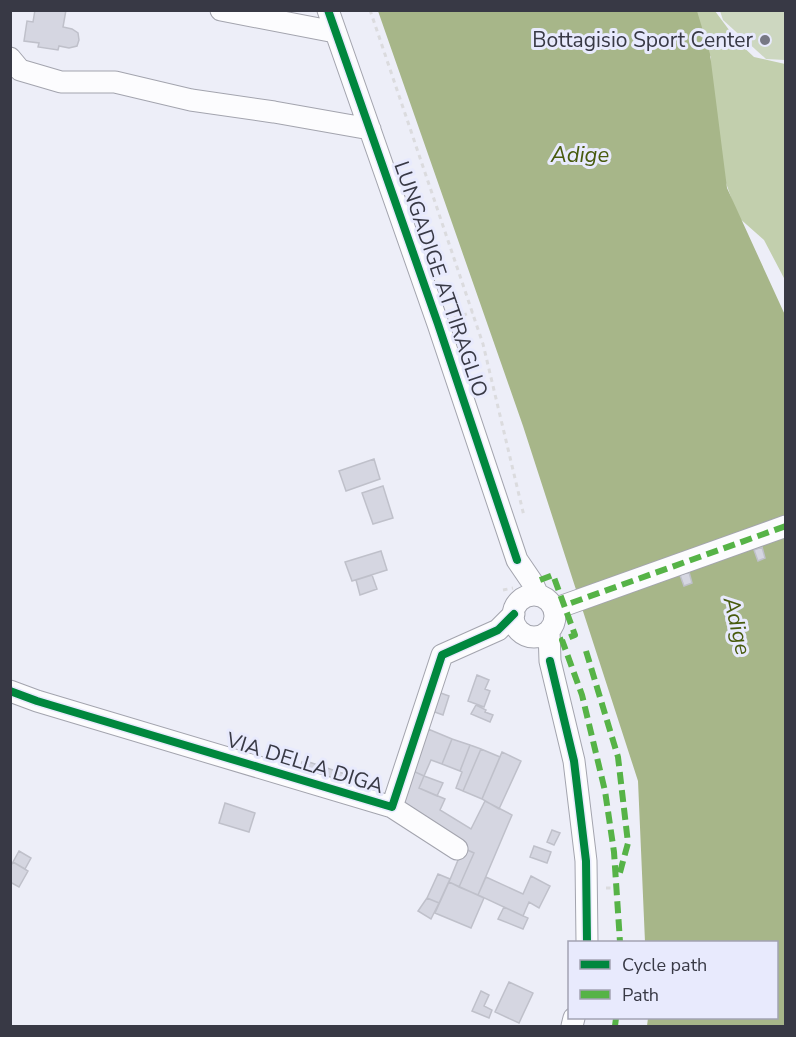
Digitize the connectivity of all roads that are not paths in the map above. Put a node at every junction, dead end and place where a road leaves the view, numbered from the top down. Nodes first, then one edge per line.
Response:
1 (221, 10) edge
2 (328, 10) edge
3 (335, 32) junction
4 (10, 58) edge
5 (370, 129) junction
6 (786, 526) edge
7 (517, 560) junction
8 (554, 602) junction
9 (527, 624) junction
10 (10, 691) edge
11 (392, 807) junction
12 (456, 849) dead end
13 (587, 941) edge

1 - 3 street
2 - 3 street, LUNGADIGE ATTIRAGLIO
3 - 5 street, LUNGADIGE ATTIRAGLIO
4 - 5 street
5 - 7 street, LUNGADIGE ATTIRAGLIO
6 - 8 street
7 - 8 street, LUNGADIGE ATTIRAGLIO
7 - 9 street, LUNGADIGE ATTIRAGLIO
8 - 9 street
8 - 9 street
9 - 11 street, VIA DELLA DIGA
9 - 13 street
10 - 11 street, VIA DELLA DIGA
11 - 12 street, VIA DELLA DIGA

